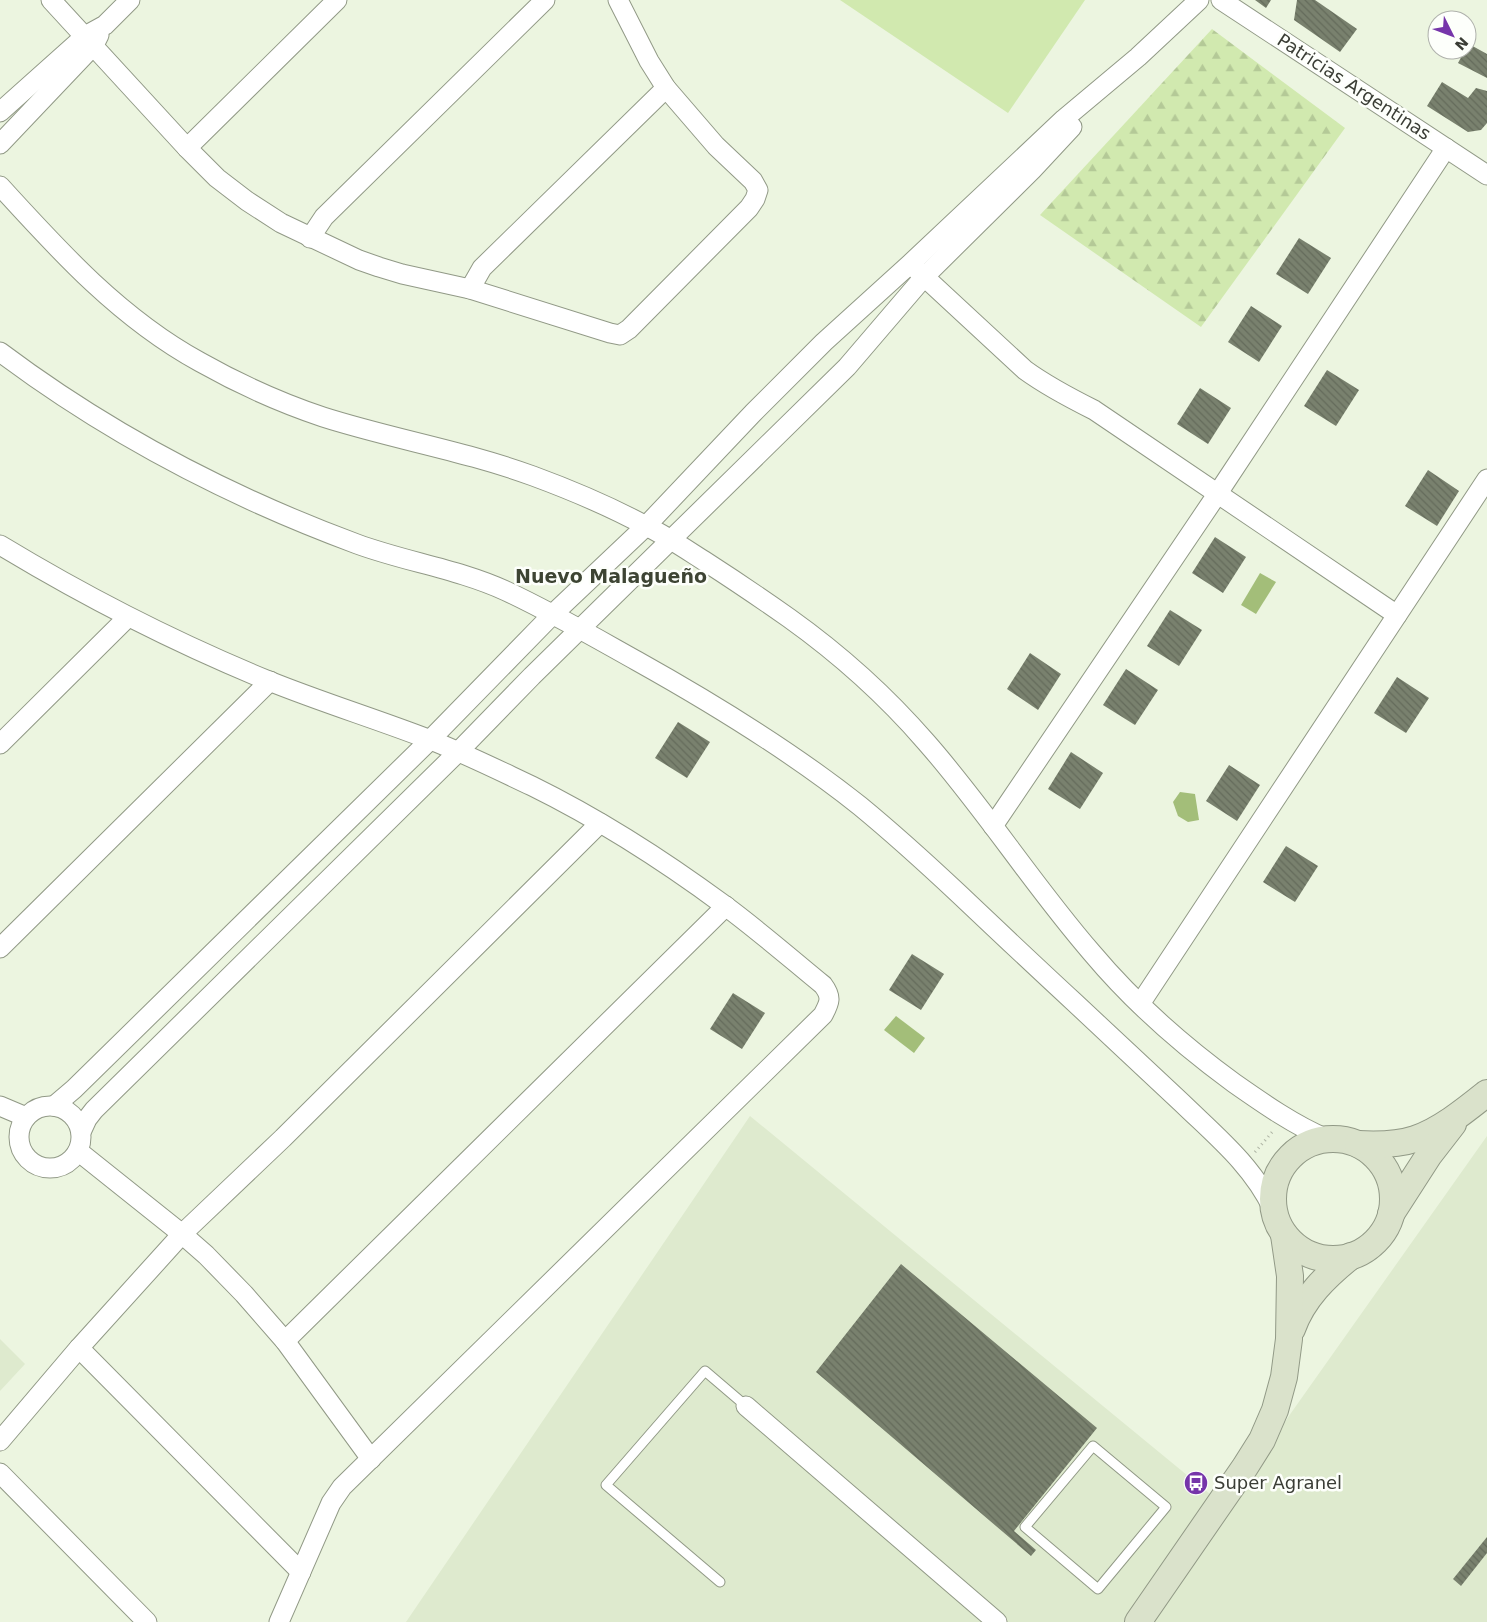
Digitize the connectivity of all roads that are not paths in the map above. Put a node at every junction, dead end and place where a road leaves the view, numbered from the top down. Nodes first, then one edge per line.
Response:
1 (51, 0) edge
2 (130, 0) edge
3 (337, 0) edge
4 (546, 0) edge
5 (618, 0) edge
6 (1199, 0) edge
7 (1221, 0) edge
8 (89, 40) junction
9 (1138, 57) junction
10 (666, 88) junction
11 (0, 112) edge
12 (0, 144) edge
13 (187, 148) junction
14 (1446, 148) junction
15 (1487, 175) edge
16 (0, 186) edge
17 (310, 238) junction
18 (910, 264) junction
19 (924, 277) junction
20 (470, 289) junction
21 (0, 352) edge
22 (1487, 479) edge
23 (1218, 493) junction
24 (646, 526) junction
25 (670, 539) junction
26 (0, 545) edge
27 (553, 614) junction
28 (1397, 615) junction
29 (128, 617) junction
30 (581, 629) junction
31 (270, 681) junction
32 (430, 740) junction
33 (0, 744) edge
34 (458, 752) junction
35 (600, 823) junction
36 (993, 826) junction
37 (726, 906) junction
38 (0, 948) edge
39 (1140, 1004) junction
40 (1480, 1099) edge
41 (0, 1106) edge
42 (54, 1106) junction
43 (26, 1117) junction
44 (81, 1132) junction
45 (1328, 1139) junction
46 (1358, 1144) junction
47 (78, 1151) junction
48 (1273, 1209) junction
49 (1391, 1214) junction
50 (182, 1234) junction
51 (1284, 1235) junction
52 (1352, 1256) junction
53 (1289, 1339) junction
54 (285, 1341) junction
55 (80, 1348) junction
56 (746, 1406) joint
57 (0, 1441) edge
58 (371, 1459) junction
59 (0, 1473) edge
60 (301, 1572) junction
61 (720, 1582) dead end
62 (1098, 1589) joint
63 (147, 1622) edge
64 (279, 1622) edge
65 (997, 1622) edge
66 (1138, 1622) edge

1 - 8 street
2 - 8 street
3 - 13 street
4 - 17 street
5 - 10 street
6 - 9 street
7 - 14 street, Patricias Argentinas
8 - 11 street
8 - 12 street
8 - 13 street
9 - 18 street
9 - 19 street
10 - 20 street
10 - 20 street
13 - 17 street
14 - 15 street, Patricias Argentinas
14 - 23 street
16 - 24 street
17 - 20 street
18 - 19 street
18 - 24 street
19 - 23 street
19 - 25 street
21 - 27 street
22 - 28 street
23 - 28 street
23 - 36 street
24 - 25 street
24 - 27 street
25 - 30 street
25 - 36 street
26 - 29 street
27 - 30 street
27 - 32 street
28 - 39 street
29 - 31 street
29 - 33 street
30 - 34 street
30 - 48 street
31 - 32 street
31 - 38 street
32 - 34 street
32 - 42 street
34 - 35 street
34 - 44 street
35 - 37 street
35 - 50 street
36 - 39 street
37 - 54 street
37 - 58 street
39 - 45 street
40 - 46 main road
40 - 49 main road
41 - 43 street
42 - 43 street
42 - 44 street
43 - 47 street
44 - 47 street
45 - 46 main road
45 - 48 main road
46 - 49 main road
47 - 50 street
48 - 51 main road
49 - 52 main road
50 - 54 street
50 - 55 street
51 - 52 main road
51 - 53 main road
52 - 53 main road
53 - 66 main road
54 - 58 street
55 - 57 street
55 - 60 street
56 - 61 lane
56 - 65 street
58 - 60 street
59 - 63 street
60 - 64 street
62 - 62 lane

